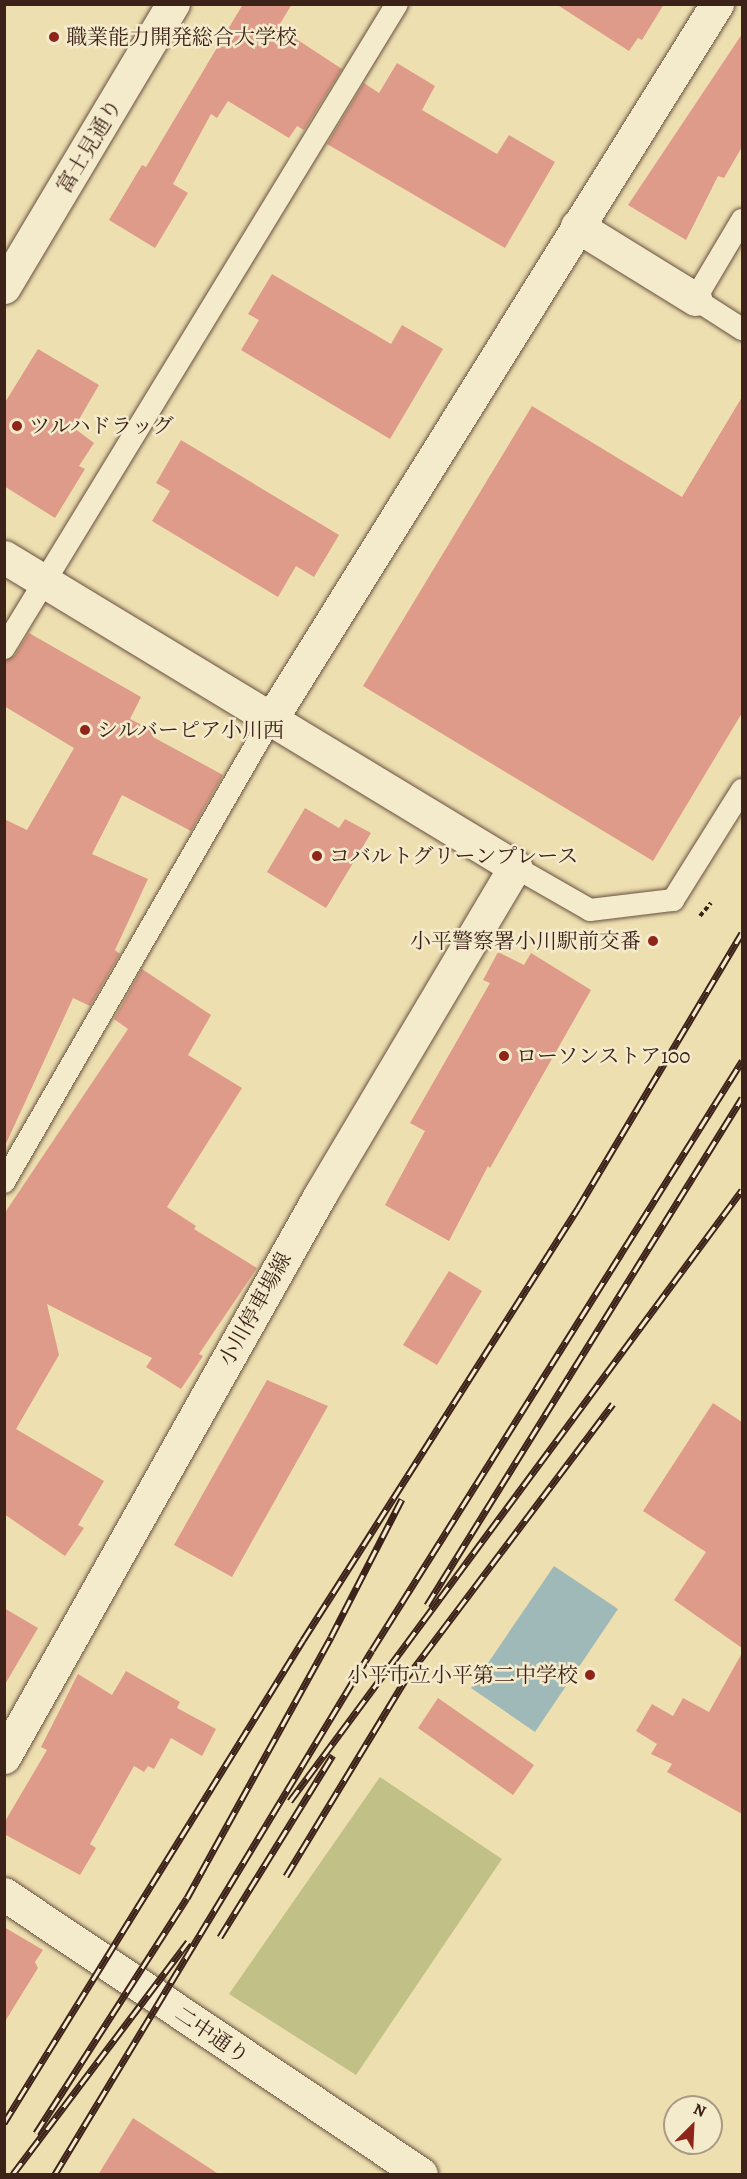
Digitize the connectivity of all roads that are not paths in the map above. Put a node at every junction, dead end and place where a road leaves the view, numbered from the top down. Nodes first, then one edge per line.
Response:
1 (172, 4) edge
2 (397, 4) edge
3 (717, 4) edge
4 (742, 220) edge
5 (577, 226) junction
6 (4, 287) edge
7 (695, 299) junction
8 (742, 329) edge
9 (4, 557) edge
10 (46, 582) junction
11 (4, 648) edge
12 (271, 719) junction
13 (742, 790) edge
14 (515, 867) junction
15 (4, 1182) edge
16 (4, 1757) edge
17 (4, 1894) edge
18 (410, 2171) edge

1 - 6 street, 富士見通り
2 - 10 lane
3 - 5 street
4 - 7 lane
5 - 7 street
5 - 12 street
7 - 8 lane
9 - 10 street
10 - 11 lane
10 - 12 street
12 - 14 street
12 - 15 lane
13 - 14 lane
14 - 16 street, 小川停車場線
17 - 18 street, 二中通り

